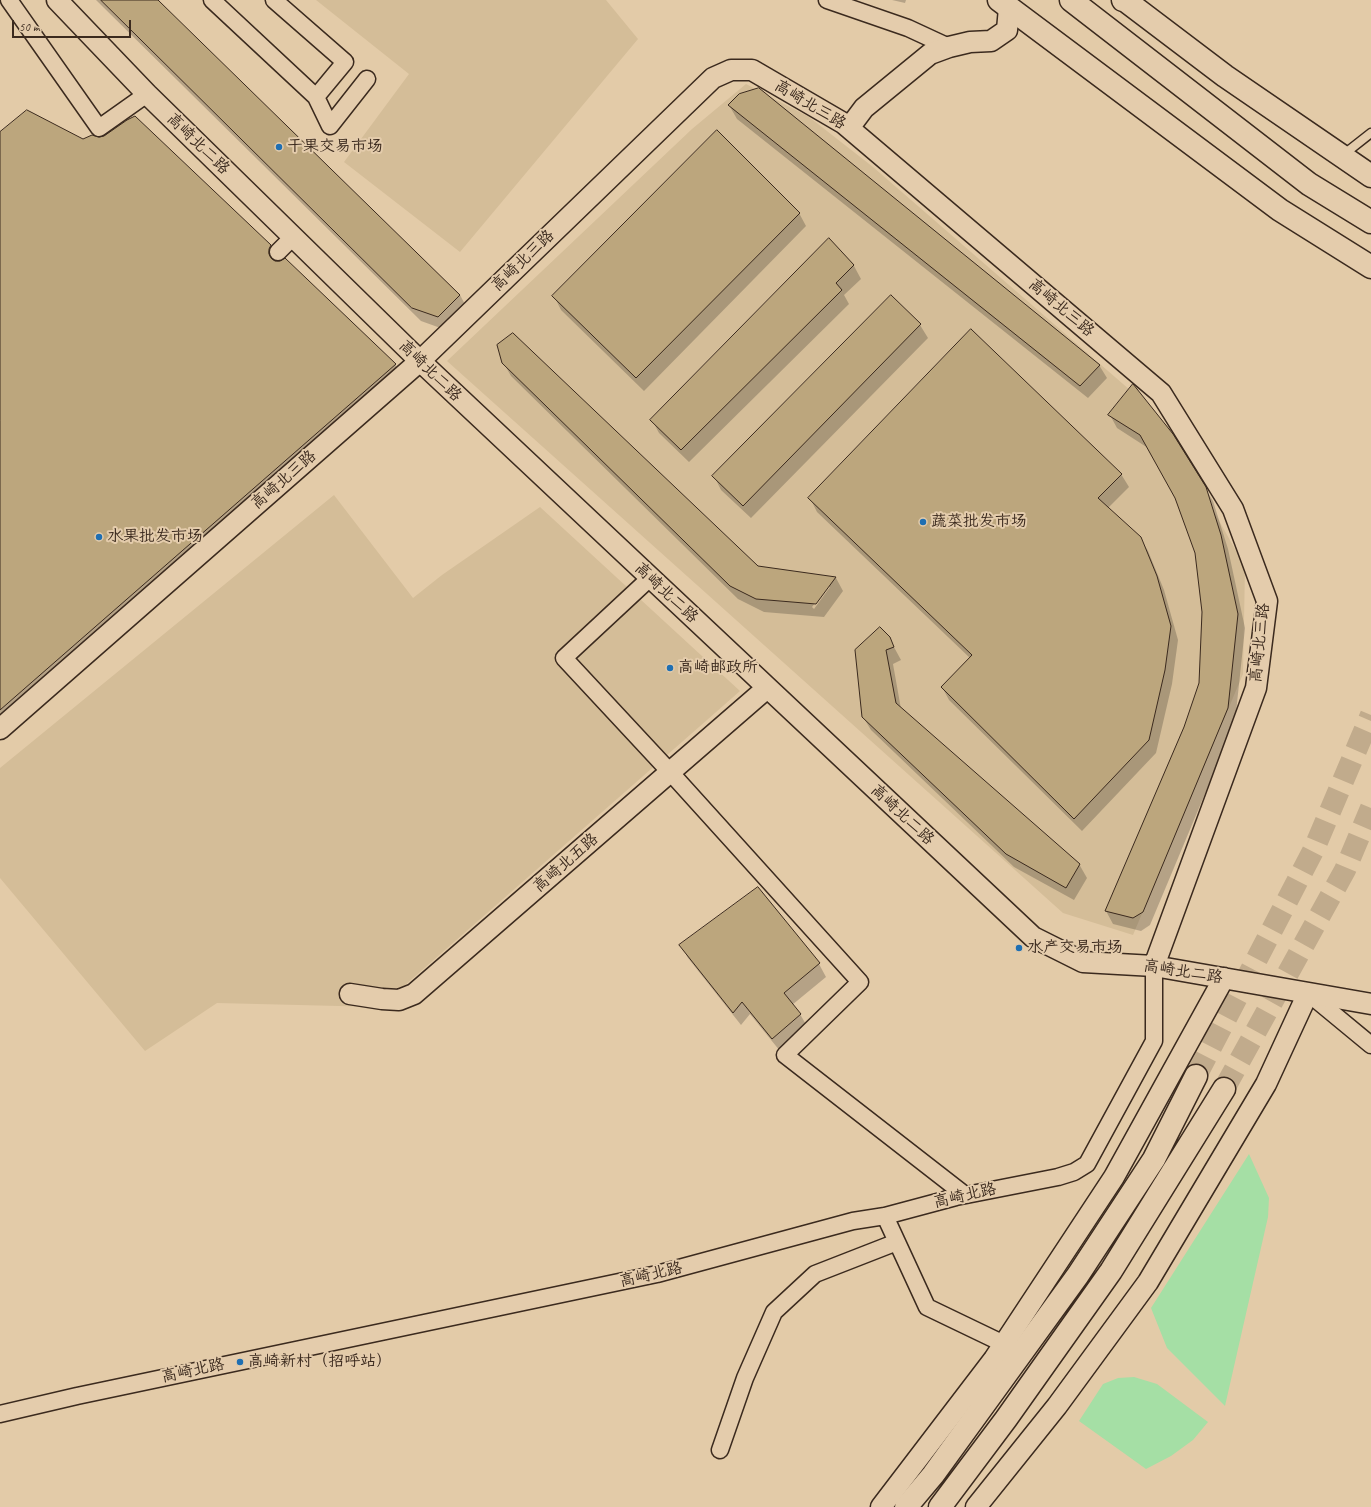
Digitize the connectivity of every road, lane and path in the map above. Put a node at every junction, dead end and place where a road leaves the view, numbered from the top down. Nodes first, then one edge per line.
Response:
1 (9, 0) edge
2 (57, 0) edge
3 (212, 0) edge
4 (274, 0) edge
5 (827, 0) edge
6 (1071, 0) edge
7 (1123, 0) edge
8 (1004, 4) edge
9 (949, 47) junction
10 (367, 79) dead end
11 (146, 94) junction
12 (316, 97) junction
13 (849, 128) junction
14 (1371, 133) edge
15 (1342, 156) junction
16 (1371, 176) edge
17 (1371, 222) edge
18 (293, 237) junction
19 (278, 252) dead end
20 (1371, 267) edge
21 (420, 361) junction
22 (650, 578) junction
23 (767, 688) junction
24 (0, 729) edge
25 (670, 773) junction
26 (1154, 966) junction
27 (1224, 978) junction
28 (1308, 993) junction
29 (350, 994) dead end
30 (1371, 1004) edge
31 (1371, 1045) edge
32 (1196, 1076) tunnel mouth
33 (1224, 1089) tunnel mouth
34 (965, 1195) junction
35 (885, 1216) junction
36 (897, 1242) junction
37 (1004, 1344) junction
38 (0, 1414) edge
39 (720, 1450) dead end
40 (881, 1507) edge
41 (906, 1507) edge
42 (940, 1507) edge
43 (976, 1507) edge

1 - 11 street
2 - 11 street, 高崎北二路
3 - 12 street
4 - 12 street
5 - 9 street
6 - 17 main road
7 - 15 main road
8 - 9 street
8 - 20 main road
9 - 13 street
10 - 12 street
11 - 18 street, 高崎北二路
13 - 21 street, 高崎北三路
13 - 26 street, 高崎北三路
14 - 15 lane
15 - 16 main road
18 - 19 street
18 - 21 street, 高崎北二路
21 - 22 street, 高崎北二路
21 - 24 street, 高崎北三路
22 - 23 street, 高崎北二路
22 - 25 street
23 - 25 street, 高崎北五路
23 - 26 street, 高崎北二路
25 - 29 street, 高崎北五路
25 - 34 street
26 - 27 street, 高崎北二路
26 - 34 street, 高崎北路
27 - 28 street, 高崎北二路
27 - 37 street
28 - 30 street, 高崎北二路
28 - 31 street
28 - 43 street
32 - 41 main road
33 - 42 main road
34 - 35 street, 高崎北路
35 - 36 street
35 - 38 street, 高崎北路
36 - 37 street
36 - 39 street
37 - 40 street

